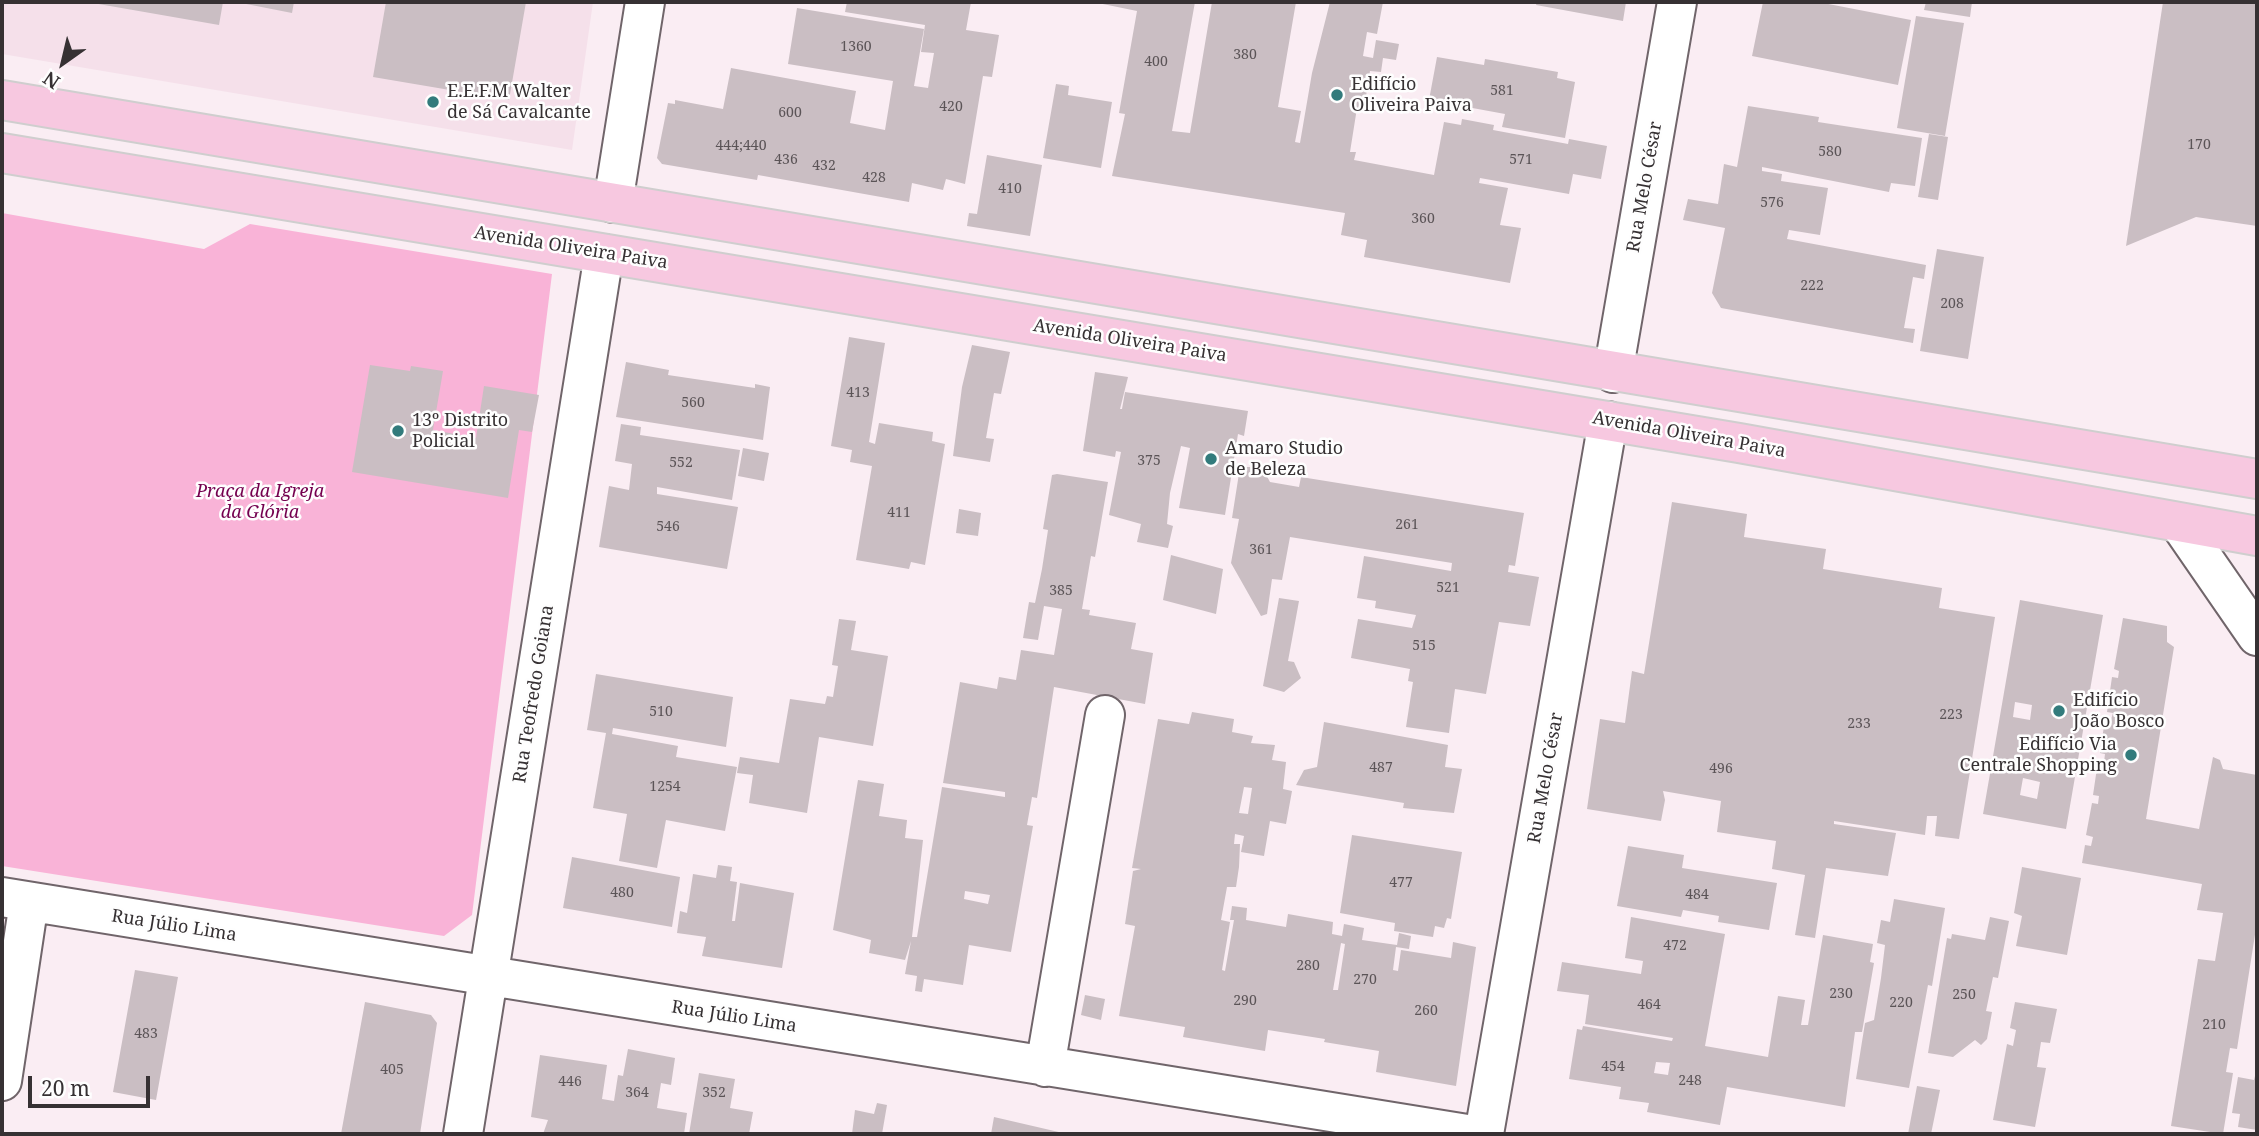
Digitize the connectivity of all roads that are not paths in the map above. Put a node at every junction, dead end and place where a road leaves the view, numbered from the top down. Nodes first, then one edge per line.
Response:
1 (645, 2) edge
2 (1677, 2) edge
3 (2, 100) edge
4 (2, 153) edge
5 (613, 203) junction
6 (604, 254) junction
7 (1613, 373) junction
8 (1608, 421) junction
9 (2257, 479) edge
10 (2179, 523) junction
11 (2257, 536) edge
12 (2257, 636) edge
13 (1105, 715) dead end
14 (15, 899) edge
15 (488, 978) junction
16 (1045, 1067) junction
17 (2, 1081) edge
18 (463, 1134) edge
19 (1467, 1134) edge
20 (1484, 1134) edge

1 - 5 street
2 - 7 street, Rua Melo César
3 - 5 main road
4 - 6 main road, Avenida Oliveira Paiva
5 - 7 main road
6 - 8 main road, Avenida Oliveira Paiva
6 - 15 street, Rua Teofredo Goiana
7 - 9 main road
8 - 10 main road, Avenida Oliveira Paiva
8 - 20 street, Rua Melo César
10 - 11 main road, Avenida Oliveira Paiva
10 - 12 street
13 - 16 street
14 - 15 street, Rua Júlio Lima
14 - 17 street
15 - 16 street, Rua Júlio Lima
15 - 18 street, Rua Teofredo Goiana
16 - 19 street, Rua Júlio Lima

